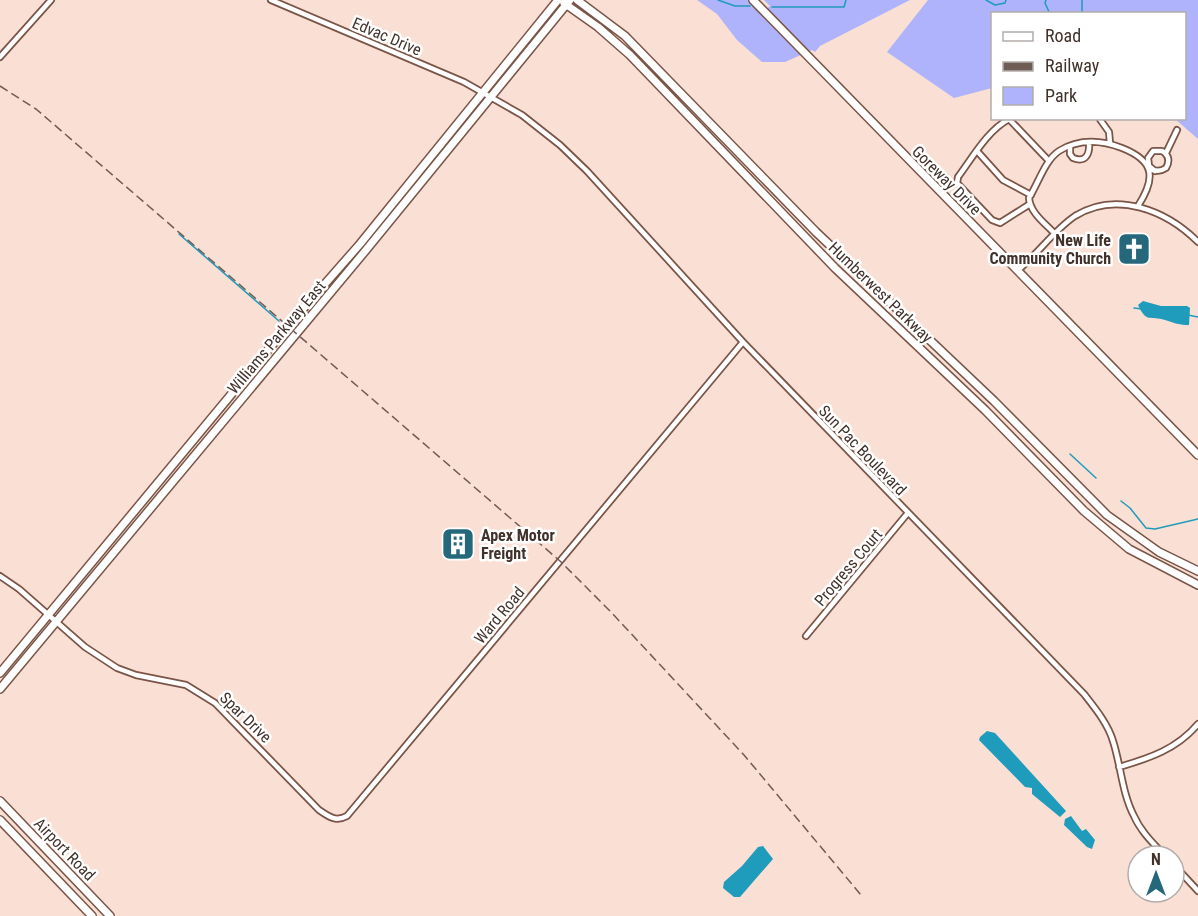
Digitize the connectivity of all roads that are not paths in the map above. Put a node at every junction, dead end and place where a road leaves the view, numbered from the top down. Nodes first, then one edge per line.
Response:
1 (51, 0) edge
2 (271, 0) edge
3 (559, 0) edge
4 (577, 0) edge
5 (753, 0) edge
6 (568, 2) edge
7 (0, 57) edge
8 (482, 93) junction
9 (491, 98) junction
10 (1007, 120) edge
11 (1010, 120) edge
12 (1100, 120) edge
13 (1177, 130) dead end
14 (1089, 142) junction
15 (1110, 143) junction
16 (1070, 146) junction
17 (977, 152) junction
18 (1166, 153) junction
19 (1147, 160) junction
20 (1049, 161) junction
21 (1149, 169) junction
22 (1155, 171) junction
23 (1031, 195) junction
24 (1030, 204) junction
25 (1138, 206) junction
26 (1055, 234) junction
27 (1198, 242) edge
28 (1018, 270) junction
29 (743, 342) junction
30 (1198, 455) edge
31 (908, 514) junction
32 (1198, 571) edge
33 (0, 576) edge
34 (1198, 585) edge
35 (48, 615) junction
36 (56, 622) junction
37 (806, 636) dead end
38 (0, 673) edge
39 (0, 689) edge
40 (1198, 724) edge
41 (1119, 767) junction
42 (0, 801) edge
43 (341, 819) joint
44 (0, 820) edge
45 (1155, 844) edge
46 (1186, 878) edge
47 (1198, 891) edge
48 (92, 916) edge
49 (110, 916) edge

1 - 7 street
2 - 8 street, Edvac Drive
3 - 6 main road, Humberwest Parkway
3 - 8 main road, Williams Parkway East
4 - 32 main road, Humberwest Parkway
5 - 28 main road, Goreway Drive
6 - 9 main road, Williams Parkway East
6 - 34 main road, Humberwest Parkway
8 - 9 street, Edvac Drive
8 - 35 main road, Williams Parkway East
9 - 29 street, Sun Pac Boulevard
9 - 36 main road, Williams Parkway East
10 - 17 street
11 - 20 street
12 - 15 street
13 - 18 street
14 - 15 street
14 - 16 street
14 - 16 street
15 - 19 street
16 - 20 street
17 - 23 street
17 - 24 street
18 - 19 street
18 - 22 street
19 - 21 street
19 - 22 street
20 - 23 street
21 - 22 street
21 - 25 street
23 - 24 street
24 - 26 street
25 - 26 street
25 - 27 street
26 - 28 street
28 - 30 main road, Goreway Drive
29 - 31 street, Sun Pac Boulevard
29 - 43 street, Ward Road
31 - 37 street, Progress Court
31 - 41 street, Sun Pac Boulevard
33 - 35 street, Spar Drive
35 - 36 street, Spar Drive
35 - 38 main road, Williams Parkway East
36 - 39 main road, Williams Parkway East
36 - 43 street, Spar Drive
40 - 41 street
41 - 45 street, Sun Pac Boulevard
42 - 49 main road, Airport Road
44 - 48 main road, Airport Road
46 - 47 street

